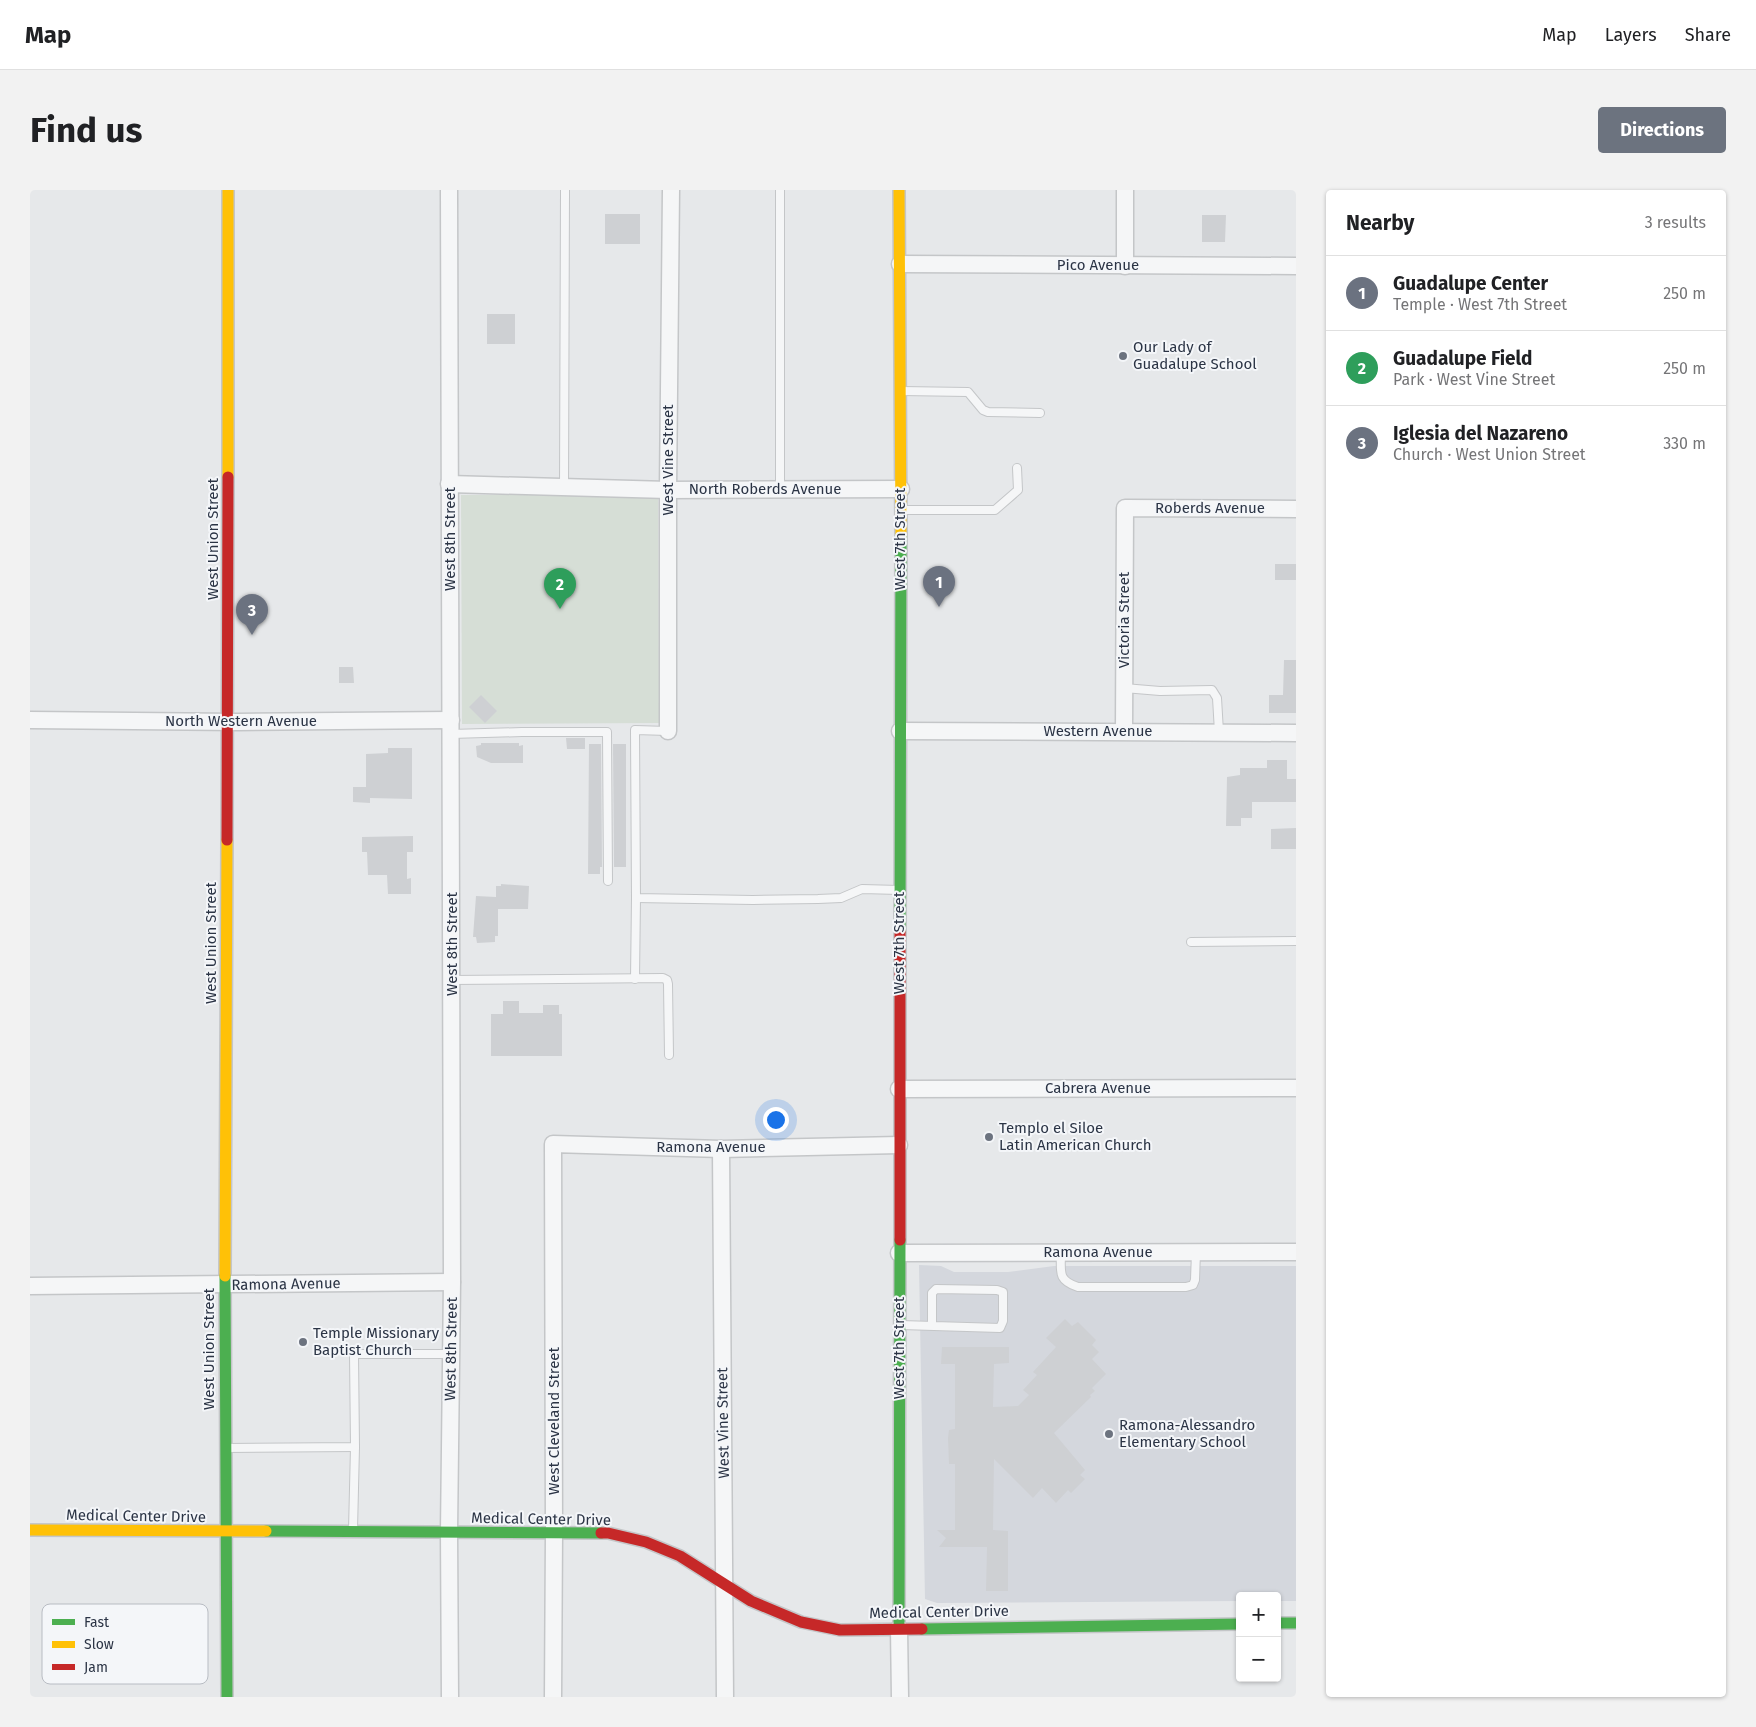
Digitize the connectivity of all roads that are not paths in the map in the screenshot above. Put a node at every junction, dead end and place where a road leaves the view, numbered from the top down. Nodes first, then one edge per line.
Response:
1 (228, 190) edge
2 (450, 190) edge
3 (565, 190) edge
4 (671, 190) edge
5 (780, 190) edge
6 (899, 190) edge
7 (1125, 190) edge
8 (900, 264) junction
9 (1125, 266) junction
10 (1296, 266) edge
11 (900, 391) junction
12 (1040, 413) dead end
13 (1018, 468) dead end
14 (450, 484) junction
15 (564, 487) junction
16 (780, 489) junction
17 (901, 489) junction
18 (668, 490) junction
19 (1125, 508) joint
20 (1296, 509) edge
21 (900, 510) junction
22 (1124, 688) junction
23 (30, 720) edge
24 (228, 722) junction
25 (451, 727) junction
26 (668, 731) joint
27 (900, 731) junction
28 (1124, 731) junction
29 (1219, 732) junction
30 (1296, 733) edge
31 (608, 881) dead end
32 (899, 890) junction
33 (636, 898) junction
34 (1296, 941) edge
35 (1191, 942) dead end
36 (635, 979) junction
37 (452, 980) junction
38 (669, 1055) dead end
39 (1296, 1088) edge
40 (899, 1089) junction
41 (553, 1144) joint
42 (899, 1145) junction
43 (721, 1149) junction
44 (899, 1252) junction
45 (1061, 1252) junction
46 (1196, 1252) junction
47 (1296, 1252) edge
48 (452, 1282) junction
49 (224, 1285) junction
50 (30, 1286) edge
51 (899, 1325) junction
52 (932, 1326) junction
53 (451, 1354) junction
54 (355, 1447) junction
55 (224, 1448) junction
56 (30, 1530) edge
57 (224, 1532) junction
58 (353, 1532) junction
59 (449, 1532) junction
60 (554, 1533) junction
61 (725, 1584) junction
62 (1281, 1623) edge
63 (1296, 1623) edge
64 (1236, 1624) edge
65 (899, 1628) junction
66 (227, 1697) edge
67 (450, 1697) edge
68 (553, 1697) edge
69 (725, 1697) edge
70 (900, 1697) edge

1 - 24 street, West Union Street
2 - 14 street, West 8th Street
3 - 15 lane
4 - 18 street, West Vine Street
5 - 16 lane
6 - 8 street, West 7th Street
7 - 9 street
8 - 9 street, Pico Avenue
8 - 11 street, West 7th Street
9 - 10 street, Pico Avenue
11 - 12 lane
11 - 17 street, West 7th Street
13 - 21 lane
14 - 15 street, North Roberds Avenue
14 - 25 street, West 8th Street
15 - 18 street, North Roberds Avenue
16 - 17 street, North Roberds Avenue
16 - 18 street, North Roberds Avenue
17 - 21 street, West 7th Street
18 - 26 street, West Vine Street
19 - 20 street, Roberds Avenue
19 - 22 street, Victoria Street
21 - 27 street, West 7th Street
22 - 28 street, Victoria Street
22 - 29 lane
23 - 24 street, North Western Avenue
24 - 25 street, North Western Avenue
24 - 49 street, West Union Street
25 - 31 lane
25 - 37 street, West 8th Street
26 - 33 lane
27 - 28 street, Western Avenue
27 - 32 street, West 7th Street
28 - 29 street, Western Avenue
29 - 30 street, Western Avenue
32 - 33 lane
32 - 40 street, West 7th Street
33 - 36 lane
34 - 35 lane
36 - 37 lane
36 - 38 lane
37 - 48 street, West 8th Street
39 - 40 street, Cabrera Avenue
40 - 42 street, West 7th Street
41 - 43 street, Ramona Avenue
41 - 60 street, West Cleveland Street
42 - 43 street, Ramona Avenue
42 - 44 street, West 7th Street
43 - 61 street, West Vine Street
44 - 45 street, Ramona Avenue
44 - 51 street, West 7th Street
45 - 46 street, Ramona Avenue
45 - 46 lane
46 - 47 street, Ramona Avenue
48 - 49 street, Ramona Avenue
48 - 53 street, West 8th Street
49 - 50 street, Ramona Avenue
49 - 55 street, West Union Street
51 - 52 lane
51 - 65 street, West 7th Street
52 - 52 lane
53 - 54 lane
53 - 59 street, West 8th Street
54 - 55 lane
54 - 58 lane
55 - 57 street, West Union Street
56 - 57 street, Medical Center Drive
57 - 58 street, Medical Center Drive
57 - 66 street, West Union Street
58 - 59 street, Medical Center Drive
59 - 60 street, Medical Center Drive
59 - 67 street, West 8th Street
60 - 61 street, Medical Center Drive
60 - 68 street, West Cleveland Street
61 - 65 street, Medical Center Drive
61 - 69 street, West Vine Street
62 - 63 street
64 - 65 street, Medical Center Drive
65 - 70 street, West 7th Street

